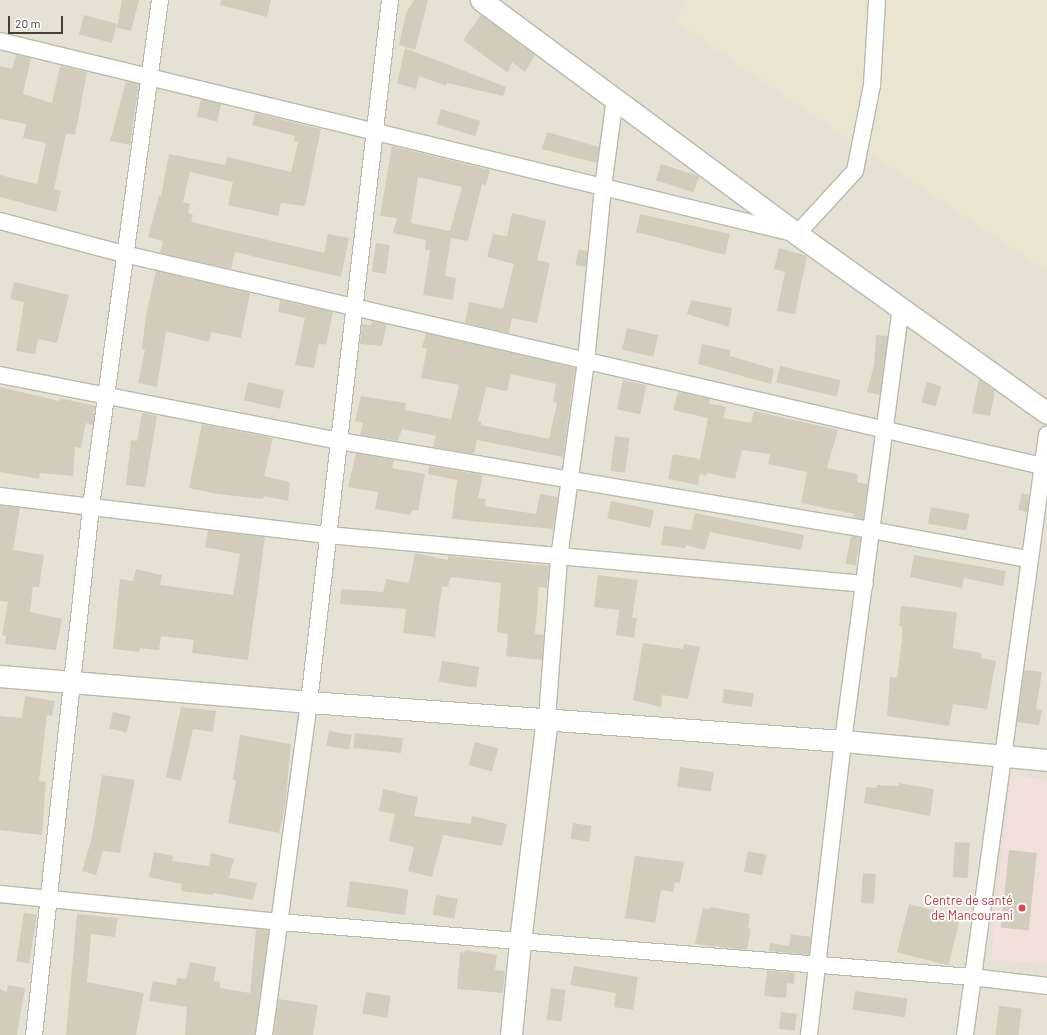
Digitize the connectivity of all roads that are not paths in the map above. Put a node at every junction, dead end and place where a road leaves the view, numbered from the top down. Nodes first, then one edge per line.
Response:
1 (160, 0) edge
2 (390, 0) edge
3 (481, 0) edge
4 (877, 0) edge
5 (0, 41) edge
6 (149, 77) junction
7 (615, 98) junction
8 (374, 132) junction
9 (603, 187) junction
10 (0, 221) edge
11 (796, 234) junction
12 (124, 254) junction
13 (354, 306) junction
14 (901, 308) junction
15 (586, 360) junction
16 (0, 375) edge
17 (105, 397) junction
18 (1047, 413) edge
19 (883, 431) junction
20 (1047, 435) edge
21 (339, 441) junction
22 (1042, 466) junction
23 (569, 479) junction
24 (0, 496) edge
25 (91, 507) junction
26 (871, 530) junction
27 (328, 535) junction
28 (560, 558) junction
29 (1028, 559) junction
30 (864, 584) junction
31 (0, 676) edge
32 (73, 681) junction
33 (309, 702) junction
34 (547, 718) junction
35 (843, 741) junction
36 (1002, 755) junction
37 (1047, 760) edge
38 (0, 894) edge
39 (49, 899) junction
40 (279, 922) junction
41 (520, 941) junction
42 (818, 964) junction
43 (972, 977) junction
44 (1047, 986) edge
45 (34, 1035) edge
46 (264, 1035) edge
47 (511, 1035) edge
48 (809, 1035) edge
49 (966, 1035) edge

1 - 6 street
2 - 8 street
3 - 7 street
4 - 11 street
5 - 6 street
6 - 8 street
6 - 12 street
7 - 9 street
7 - 11 street
8 - 9 street
8 - 13 street
9 - 11 street
9 - 15 street
10 - 12 street
11 - 14 street
12 - 13 street
12 - 17 street
13 - 15 street
13 - 21 street
14 - 18 street
14 - 19 street
15 - 19 street
15 - 23 street
16 - 17 street
17 - 21 street
17 - 25 street
19 - 22 street
19 - 26 street
20 - 22 street
21 - 23 street
21 - 27 street
22 - 29 street
23 - 26 street
23 - 28 street
24 - 25 street
25 - 27 street
25 - 32 street
26 - 29 street
26 - 30 street
27 - 28 street
27 - 33 street
28 - 30 street
28 - 34 street
29 - 36 street
30 - 35 street
31 - 32 street
32 - 33 street
32 - 39 street
33 - 34 street
33 - 40 street
34 - 35 street
34 - 41 street
35 - 36 street
35 - 42 street
36 - 37 street
36 - 43 street
38 - 39 street
39 - 40 street
39 - 45 street
40 - 41 street
40 - 46 street
41 - 42 street
41 - 47 street
42 - 43 street
42 - 48 street
43 - 44 street
43 - 49 street

